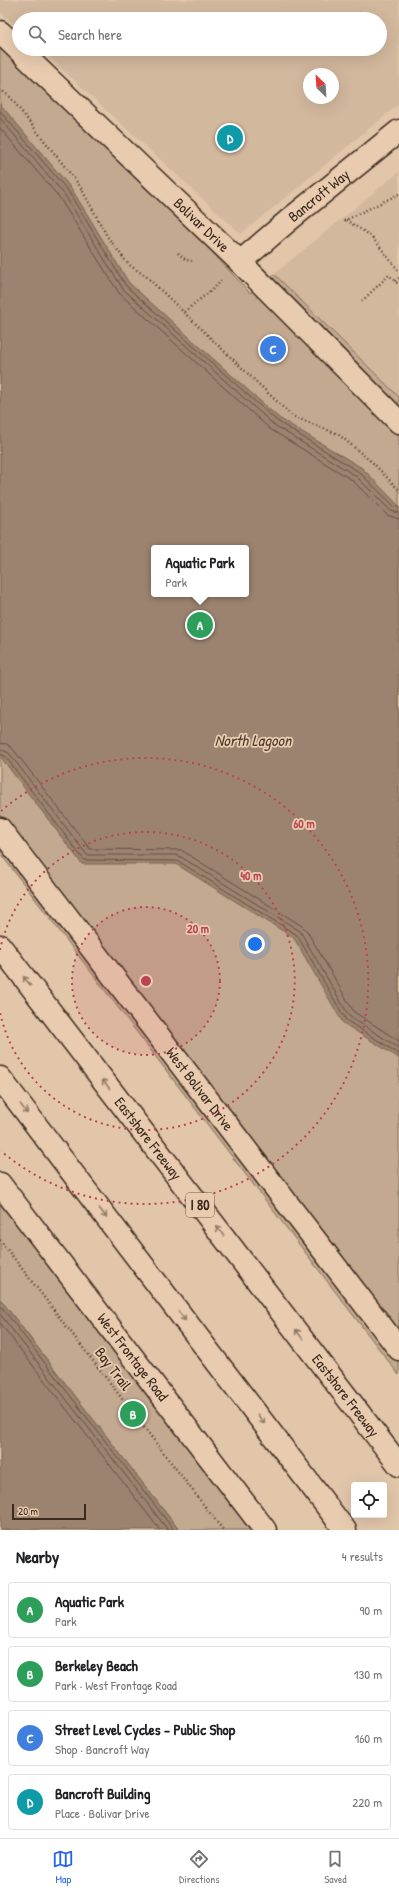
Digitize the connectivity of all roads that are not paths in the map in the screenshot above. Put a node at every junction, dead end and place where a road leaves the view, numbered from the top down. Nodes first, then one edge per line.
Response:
1 (0, 32) edge
2 (12, 44) edge
3 (25, 56) edge
4 (399, 131) edge
5 (240, 262) junction
6 (399, 422) edge
7 (0, 829) edge
8 (0, 946) edge
9 (0, 1078) edge
10 (0, 1184) edge
11 (399, 1349) edge
12 (399, 1465) edge
13 (265, 1530) edge
14 (345, 1530) edge

1 - 2 main road, Bolivar Drive
3 - 5 main road, Bolivar Drive
4 - 5 main road, Bancroft Way
5 - 6 main road, Bolivar Drive
7 - 11 main road, West Bolivar Drive
12 -> 8 main road, Eastshore Freeway / I 80
9 -> 14 main road
10 - 13 main road, West Frontage Road

